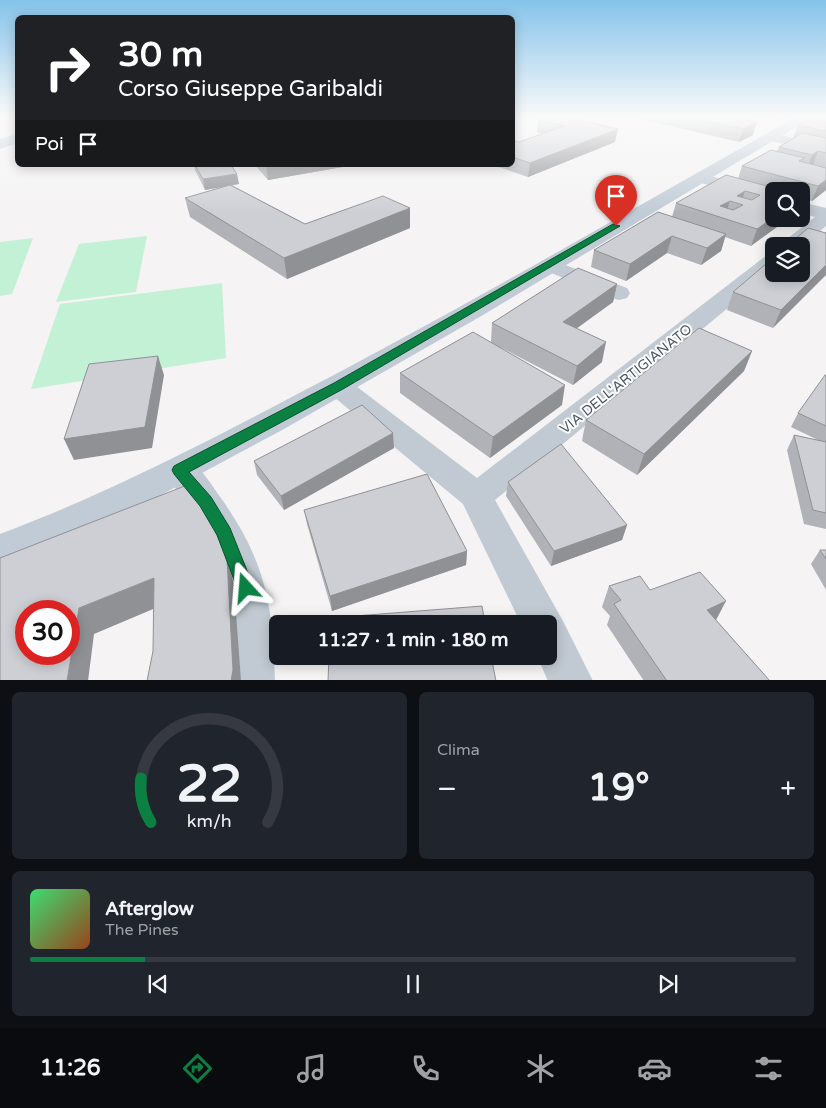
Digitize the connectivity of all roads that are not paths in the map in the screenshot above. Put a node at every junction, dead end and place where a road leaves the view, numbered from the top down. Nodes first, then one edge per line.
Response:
1 (748, 150) edge
2 (700, 178) junction
3 (765, 196) edge
4 (810, 210) edge
5 (826, 215) edge
6 (800, 237) edge
7 (549, 265) junction
8 (765, 266) edge
9 (619, 293) edge
10 (338, 386) junction
11 (180, 470) junction
12 (474, 495) junction
13 (0, 552) edge
14 (537, 615) edge
15 (557, 653) edge
16 (253, 680) edge
17 (571, 680) edge

1 - 2 main road
2 - 3 street
2 - 7 main road
4 - 5 street
5 - 6 street
7 - 9 street
7 - 10 main road
8 - 12 street, VIA DELL'ARTIGIANATO
10 - 11 main road
10 - 12 street
11 - 13 main road
11 - 16 street
12 - 14 street
15 - 17 street

